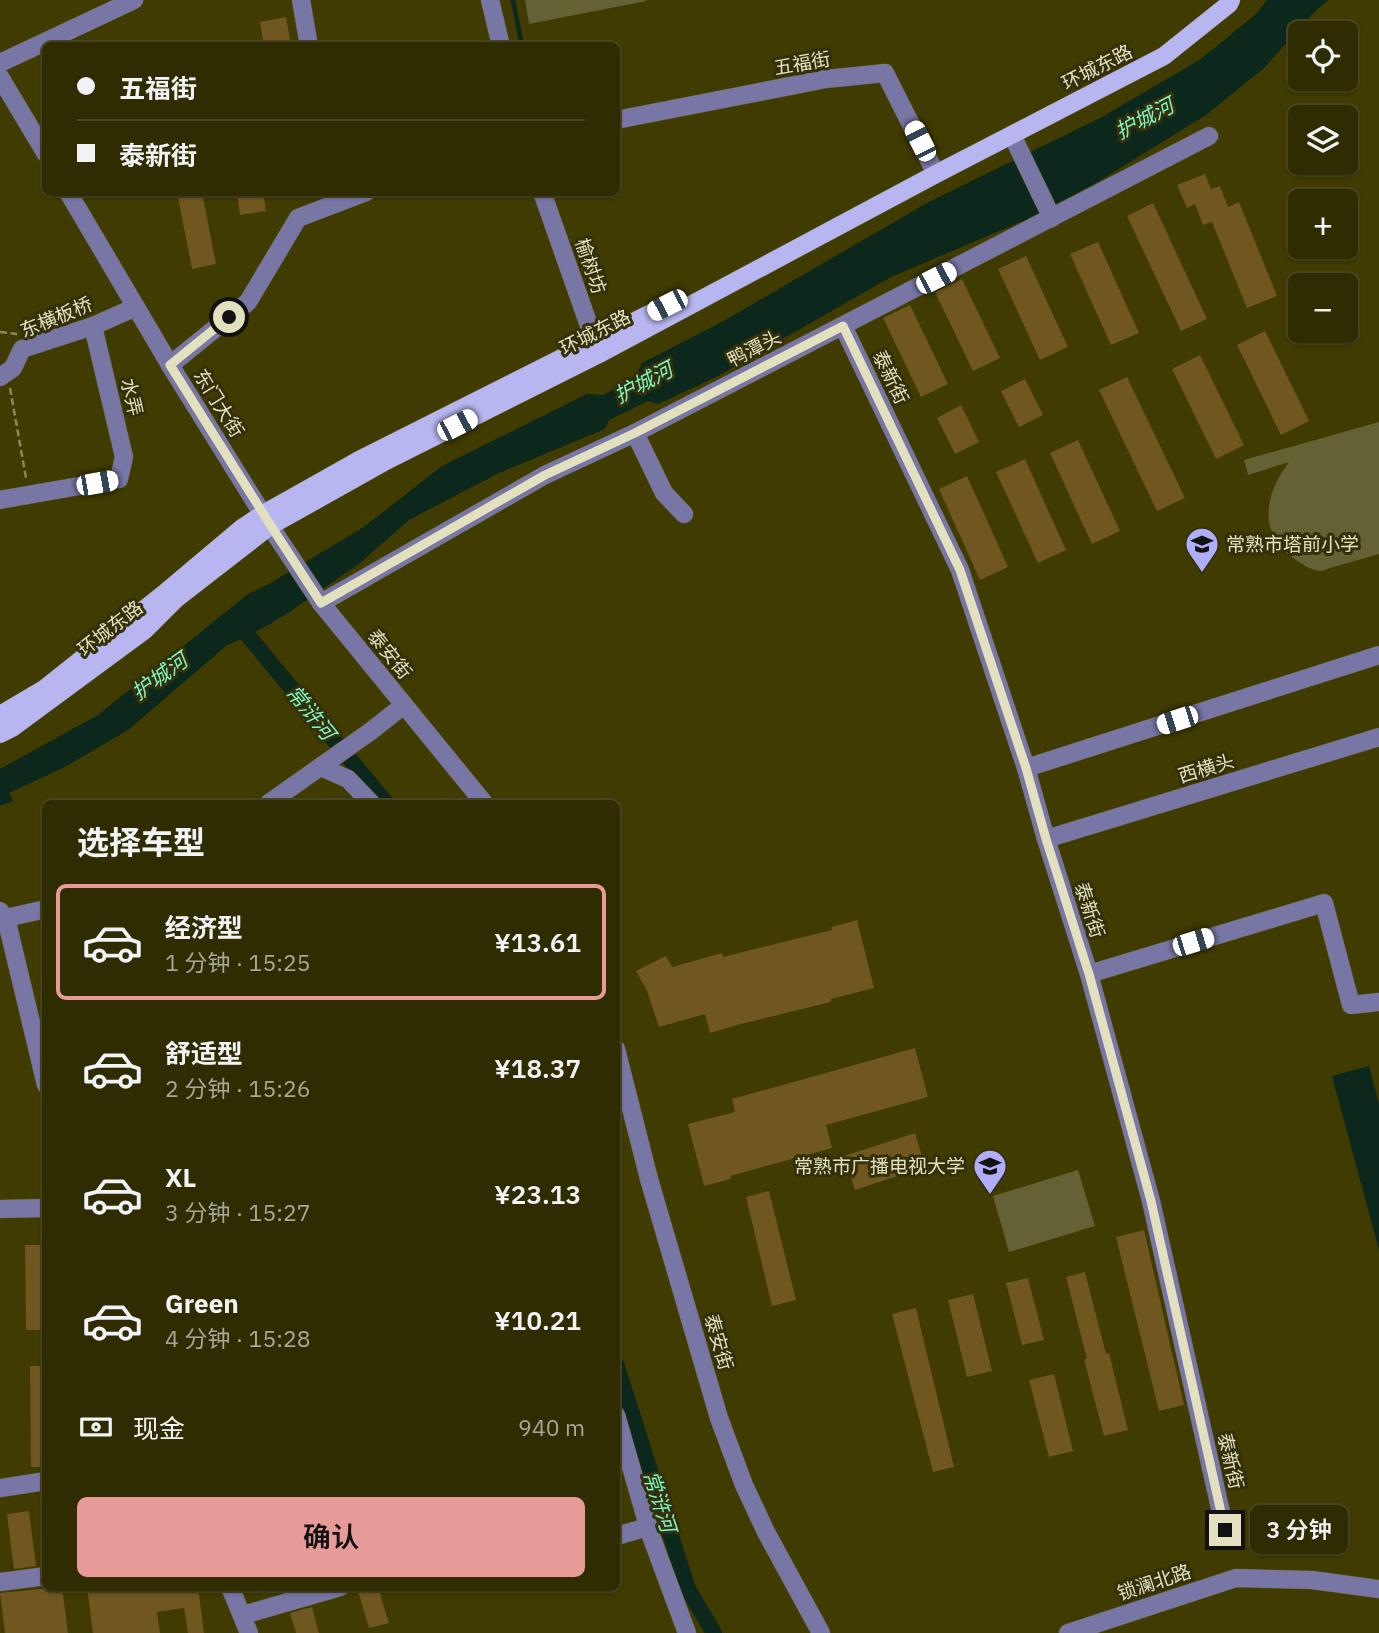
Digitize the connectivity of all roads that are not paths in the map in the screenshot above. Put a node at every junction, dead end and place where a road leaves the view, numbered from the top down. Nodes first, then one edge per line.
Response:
1 (135, 0) edge
2 (301, 0) edge
3 (490, 0) edge
4 (1218, 0) edge
5 (1231, 0) edge
6 (45, 42) edge
7 (308, 42) edge
8 (500, 42) edge
9 (42, 43) edge
10 (0, 63) edge
11 (0, 77) edge
12 (620, 119) edge
13 (1012, 135) junction
14 (1209, 136) dead end
15 (42, 147) edge
16 (934, 169) junction
17 (70, 196) edge
18 (543, 196) edge
19 (336, 197) edge
20 (1052, 218) junction
21 (136, 307) junction
22 (93, 326) junction
23 (843, 326) junction
24 (597, 348) junction
25 (170, 365) junction
26 (4, 375) edge
27 (635, 433) junction
28 (0, 500) edge
29 (684, 514) dead end
30 (267, 520) junction
31 (321, 603) junction
32 (1379, 655) edge
33 (404, 705) junction
34 (2, 719) edge
35 (1379, 737) edge
36 (321, 767) junction
37 (1026, 768) junction
38 (273, 800) edge
39 (368, 800) edge
40 (482, 800) edge
41 (1046, 839) junction
42 (42, 910) edge
43 (3, 915) edge
44 (1089, 974) junction
45 (1379, 1002) edge
46 (42, 1069) edge
47 (621, 1088) edge
48 (0, 1209) edge
49 (42, 1209) edge
50 (620, 1429) edge
51 (42, 1481) edge
52 (0, 1488) edge
53 (648, 1527) junction
54 (1225, 1530) dead end
55 (620, 1535) edge
56 (42, 1577) edge
57 (0, 1582) edge
58 (1379, 1589) edge
59 (232, 1591) edge
60 (326, 1591) edge
61 (243, 1615) junction
62 (249, 1633) edge
63 (687, 1633) edge
64 (821, 1633) edge
65 (1068, 1633) edge

1 - 6 street
2 - 7 street
3 - 8 street
4 - 16 main road, 环城东路
5 - 13 main road, 环城东路
9 - 10 street
11 - 15 street
12 - 16 street, 五福街
13 - 16 main road, 环城东路
13 - 20 street
14 - 20 street, 鸭潭头
16 - 24 main road, 环城东路
17 - 21 street, 东门大街
18 - 24 street, 榆树坊
19 - 25 street
20 - 23 street, 鸭潭头
21 - 22 street, 东横板桥
21 - 25 street, 东门大街
22 - 26 street, 东横板桥
22 - 28 street, 水弄
23 - 27 street, 鸭潭头
23 - 37 street, 泰新街
24 - 30 main road, 环城东路
25 - 30 street, 东门大街
27 - 29 street
27 - 31 street, 鸭潭头
30 - 31 street, 泰安街
30 - 34 main road, 环城东路
31 - 33 street, 泰安街
32 - 37 street
33 - 36 street
33 - 40 street, 泰安街
35 - 41 street, 西横头
36 - 38 street
36 - 39 street
37 - 41 street, 泰新街
41 - 44 street, 泰新街
42 - 43 street
43 - 46 street
44 - 45 street
44 - 54 street, 泰新街
47 - 64 street, 泰安街
48 - 49 street
50 - 53 street
51 - 52 street
53 - 55 street
53 - 63 street
56 - 57 street
58 - 65 street, 锁澜北路
59 - 61 street
60 - 61 street
61 - 62 street

